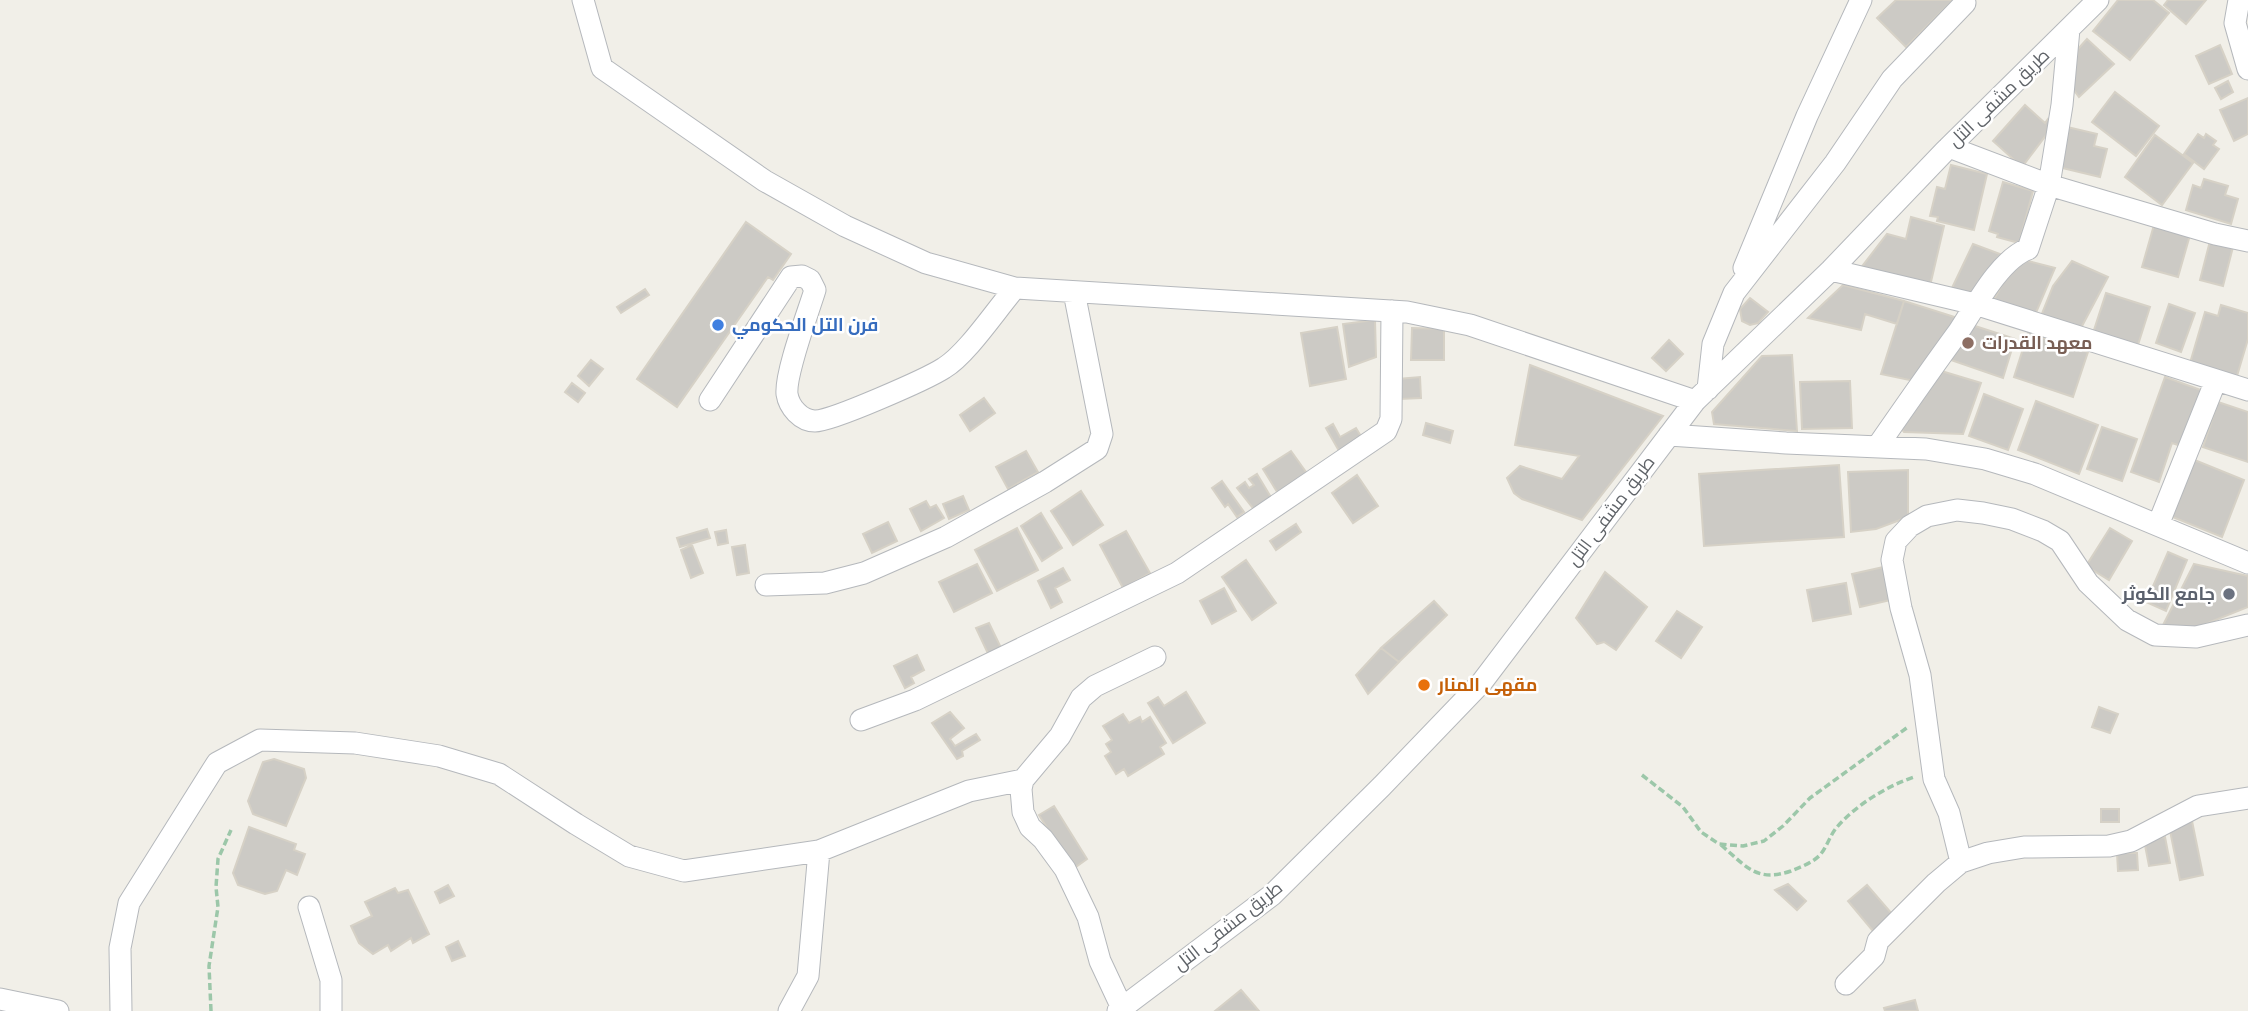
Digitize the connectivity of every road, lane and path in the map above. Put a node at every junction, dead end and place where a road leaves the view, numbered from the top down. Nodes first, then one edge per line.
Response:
1 (583, 0) edge
2 (1861, 0) edge
3 (2098, 0) edge
4 (1965, 3) dead end
5 (2241, 10) edge
6 (2069, 29) junction
7 (2248, 69) edge
8 (1949, 147) junction
9 (2049, 185) junction
10 (2248, 241) edge
11 (1831, 270) junction
12 (1014, 288) junction
13 (1074, 292) junction
14 (1734, 293) junction
15 (1975, 304) junction
16 (1392, 311) junction
17 (2216, 380) junction
18 (2248, 390) edge
19 (1701, 395) junction
20 (710, 400) dead end
21 (1669, 435) junction
22 (1877, 447) junction
23 (2158, 525) junction
24 (2248, 563) edge
25 (766, 585) dead end
26 (2248, 625) edge
27 (1155, 657) dead end
28 (861, 720) dead end
29 (1926, 722) junction
30 (1642, 775) dead end
31 (1934, 775) junction
32 (1023, 779) junction
33 (2248, 798) edge
34 (231, 830) dead end
35 (1719, 844) junction
36 (819, 852) junction
37 (1961, 862) junction
38 (309, 907) dead end
39 (1846, 984) dead end
40 (0, 999) edge
41 (1120, 1009) edge
42 (58, 1011) edge
43 (121, 1011) edge
44 (211, 1011) edge
45 (331, 1011) edge
46 (789, 1011) edge

1 - 12 street
2 - 14 street
3 - 6 street, طريق مشفى التل
4 - 14 street
5 - 7 street
6 - 8 street, طريق مشفى التل
6 - 9 street
8 - 9 street
8 - 11 street, طريق مشفى التل
9 - 10 street
9 - 15 street
11 - 15 street
11 - 19 street, طريق مشفى التل
12 - 13 street
12 - 20 street
13 - 16 street
13 - 25 street
14 - 19 street
15 - 17 street
15 - 22 street
16 - 19 street
16 - 28 street
17 - 18 street
17 - 23 street
19 - 21 street, طريق مشفى التل
21 - 22 street
21 - 41 street, طريق مشفى التل
22 - 23 street
23 - 24 street
26 - 29 street
27 - 32 street
29 - 31 street
29 - 35 path
30 - 35 path
31 - 35 path
31 - 37 street
32 - 36 street
32 - 41 street
33 - 37 street
34 - 44 path
36 - 43 street
36 - 46 street
37 - 39 street
38 - 45 street
40 - 42 street

